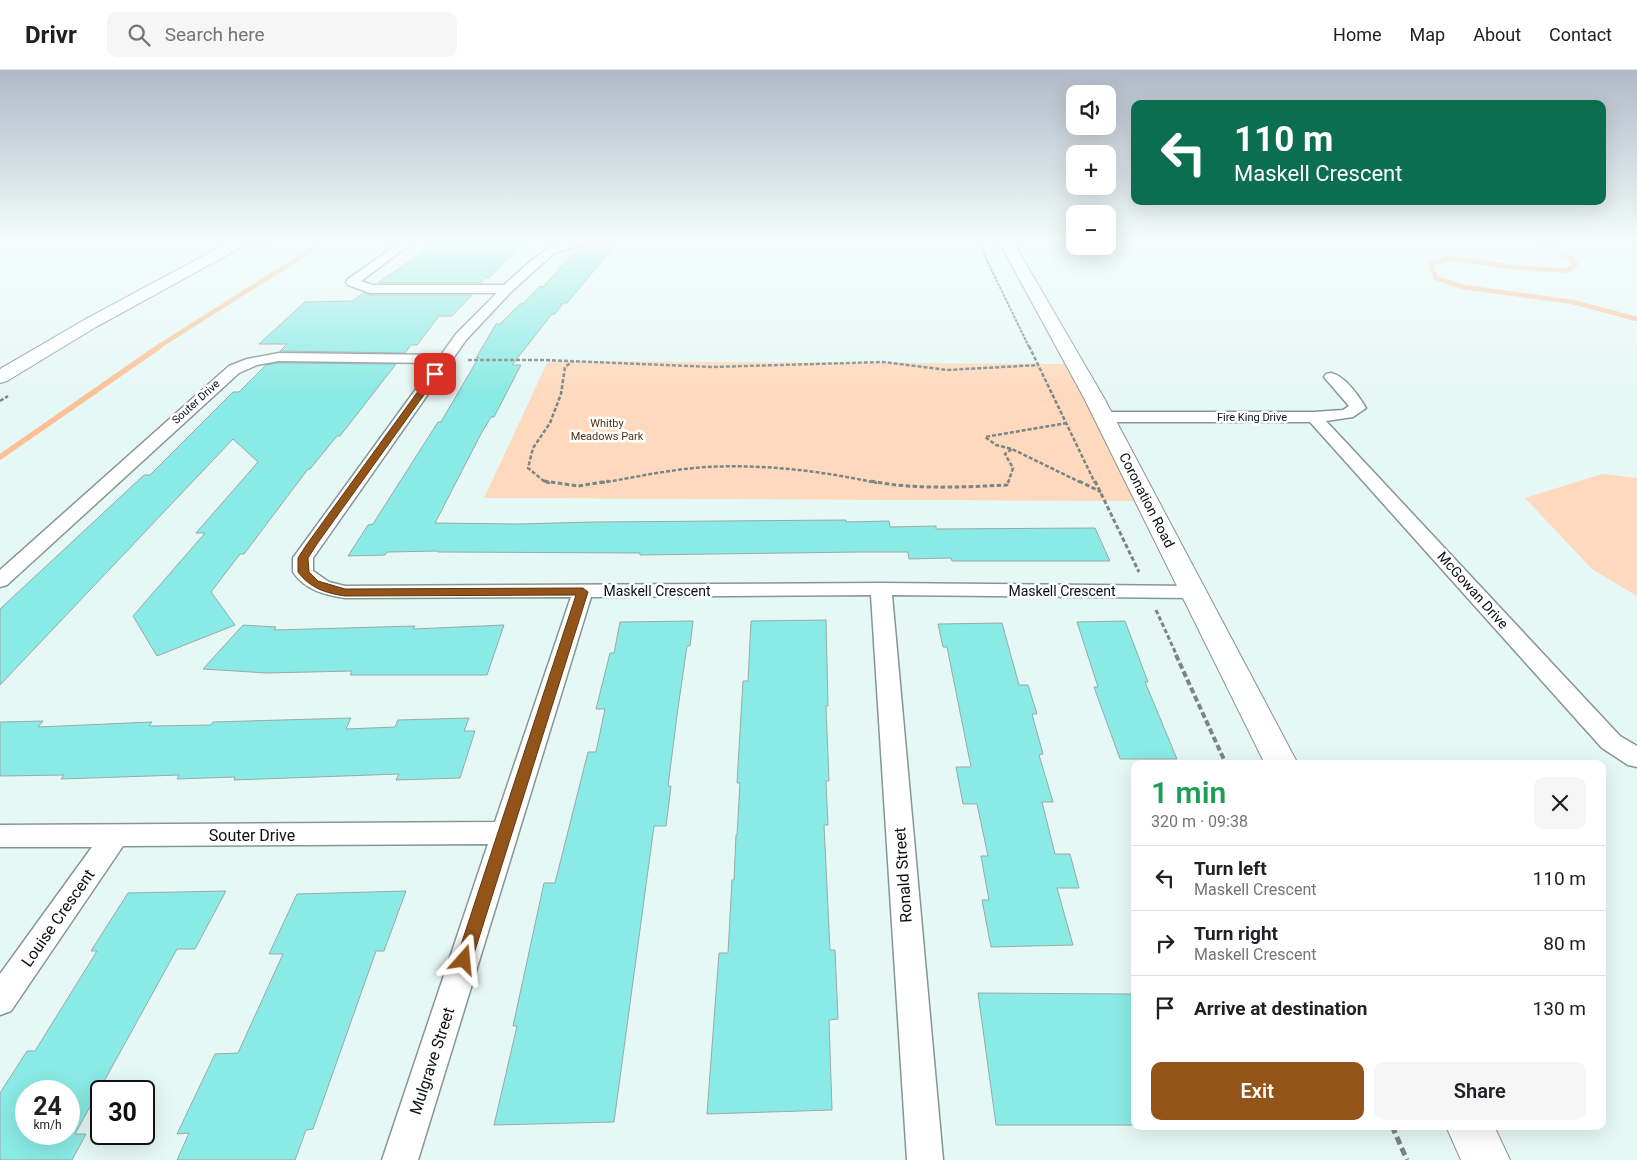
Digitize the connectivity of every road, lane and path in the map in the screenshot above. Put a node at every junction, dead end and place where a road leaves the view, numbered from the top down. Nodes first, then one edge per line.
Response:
1 (150, 291) edge
2 (505, 291) edge
3 (1003, 291) edge
4 (1033, 291) edge
5 (446, 359) junction
6 (573, 361) junction
7 (1039, 365) junction
8 (0, 377) edge
9 (1331, 377) dead end
10 (1314, 416) junction
11 (1104, 417) junction
12 (1067, 423) junction
13 (1012, 449) junction
14 (1102, 493) junction
15 (1139, 571) dead end
16 (0, 581) edge
17 (881, 589) junction
18 (583, 592) junction
19 (1194, 592) junction
20 (1160, 620) dead end
21 (1637, 758) edge
22 (1224, 760) edge
23 (1280, 760) edge
24 (504, 832) junction
25 (0, 836) edge
26 (115, 836) junction
27 (0, 1000) edge
28 (1394, 1130) edge
29 (1471, 1130) edge
30 (400, 1160) edge
31 (925, 1160) edge
32 (1407, 1160) edge
33 (1486, 1160) edge

1 - 8 street
2 - 5 street, Maskell Crescent
3 - 7 path
4 - 11 street, Coronation Road
5 - 6 path
5 - 16 street, Souter Drive
5 - 18 street, Maskell Crescent
6 - 7 path
6 - 13 path
7 - 12 path
9 - 10 street, Fire King Drive
10 - 11 street, Fire King Drive
10 - 21 street, McGowan Drive
11 - 19 street, Coronation Road
12 - 13 path
12 - 14 path
13 - 14 path
14 - 15 path
17 - 18 street, Maskell Crescent
17 - 19 street, Maskell Crescent
17 - 31 street, Ronald Street
18 - 24 street, Mulgrave Street
19 - 23 street, Coronation Road
20 - 22 path
24 - 26 street, Souter Drive
24 - 30 street, Mulgrave Street
25 - 26 street, Souter Drive
26 - 27 street, Louise Crescent
28 - 32 path
29 - 33 street

